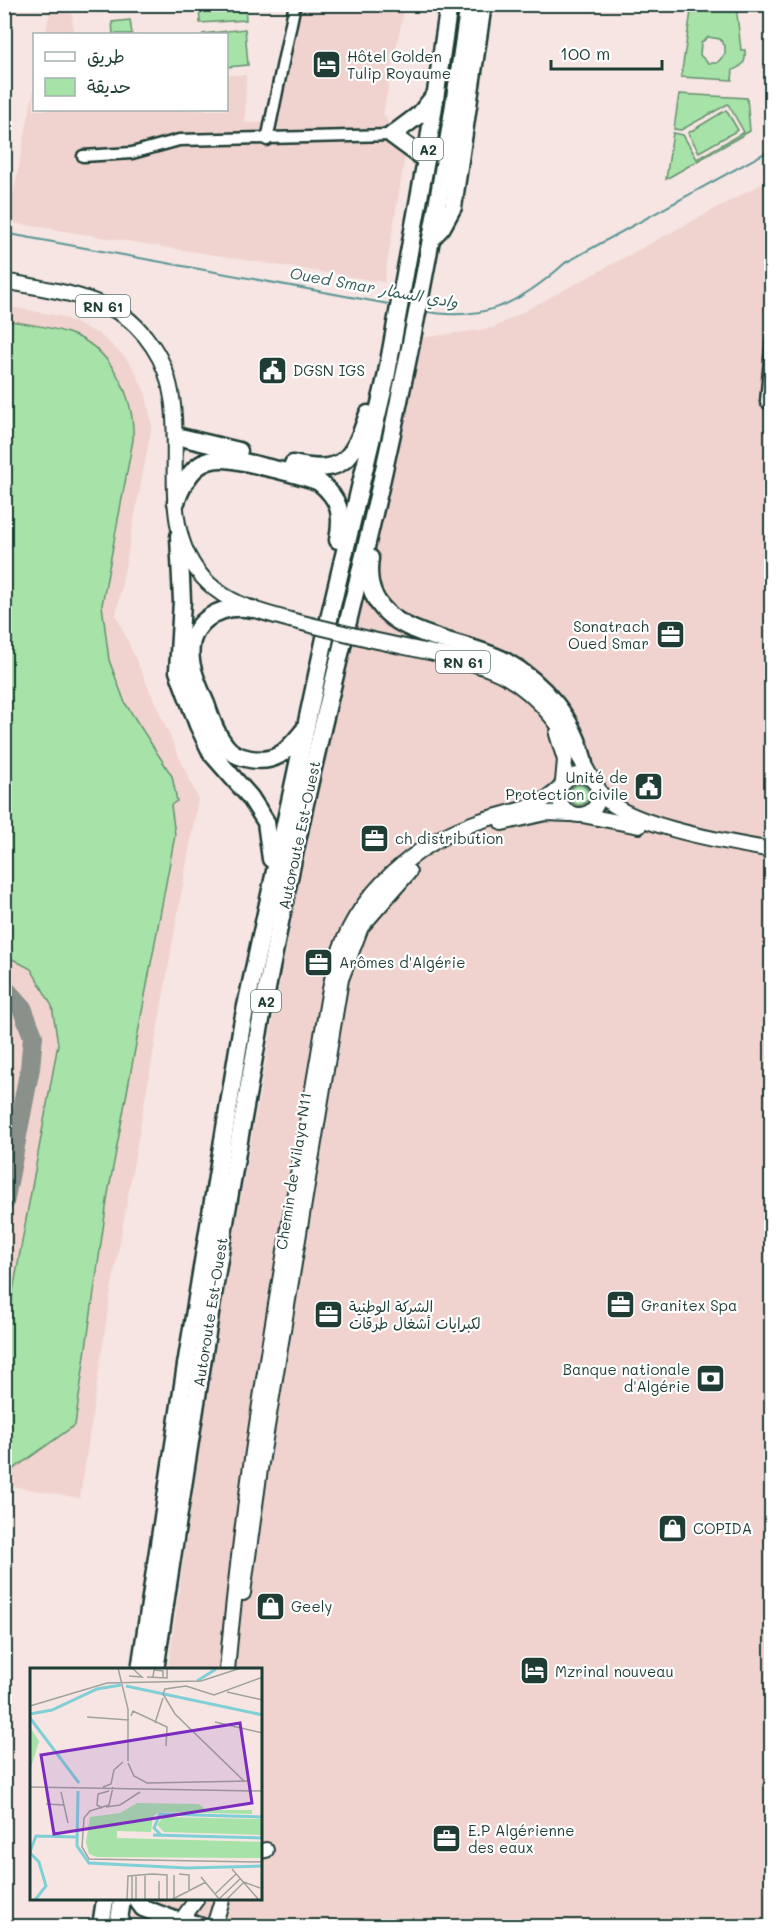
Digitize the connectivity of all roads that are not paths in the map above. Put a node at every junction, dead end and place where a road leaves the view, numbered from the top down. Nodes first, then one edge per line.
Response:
1 (295, 4) edge
2 (449, 4) edge
3 (469, 4) edge
4 (483, 4) edge
5 (436, 95) junction
6 (392, 135) junction
7 (267, 140) junction
8 (83, 156) dead end
9 (426, 160) junction
10 (430, 240) junction
11 (4, 281) edge
12 (771, 337) edge
13 (386, 378) junction
14 (766, 402) dead end
15 (176, 441) junction
16 (226, 457) junction
17 (383, 476) junction
18 (176, 502) junction
19 (179, 536) junction
20 (252, 609) junction
21 (331, 610) junction
22 (546, 710) junction
23 (305, 729) junction
24 (584, 764) junction
25 (561, 785) junction
26 (595, 785) junction
27 (576, 814) junction
28 (697, 836) junction
29 (771, 850) edge
30 (267, 899) junction
31 (140, 1668) edge
32 (155, 1668) edge
33 (227, 1668) edge
34 (234, 1668) edge
35 (105, 1901) edge
36 (122, 1901) edge
37 (138, 1901) edge
38 (195, 1901) edge
39 (221, 1901) edge
40 (178, 1924) edge
41 (101, 1926) edge
42 (118, 1926) edge
43 (203, 1926) edge
44 (214, 1926) edge

1 - 7 street
2 - 5 highway, Autoroute Est-Ouest / A2
3 - 10 highway, Autoroute Est-Ouest / A2
4 - 10 highway
5 - 6 highway
5 - 9 highway, Autoroute Est-Ouest / A2
6 - 7 street
6 - 9 highway
7 - 8 street
9 - 13 highway, Autoroute Est-Ouest / A2
10 - 17 highway, Autoroute Est-Ouest / A2
11 - 15 main road, RN 61
12 - 14 street
13 - 15 highway
13 - 21 highway, Autoroute Est-Ouest / A2
15 - 16 highway
15 - 18 main road, RN 61
16 - 18 highway
16 - 21 highway
17 - 24 highway
17 - 32 highway, Autoroute Est-Ouest / A2
18 - 19 main road, RN 61
19 - 20 main road, RN 61
19 - 30 highway
20 - 22 main road, RN 61, bridge
20 - 23 highway
21 - 23 highway, Autoroute Est-Ouest / A2
22 - 24 main road, RN 61
22 - 25 main road, RN 61
23 - 30 highway, Autoroute Est-Ouest / A2
24 - 26 main road, RN 61
25 - 26 main road
25 - 27 main road
25 - 33 main road
26 - 27 main road
26 - 28 main road, RN 61
27 - 28 main road, Chemin de Wilaya N11
27 - 34 main road, Chemin de Wilaya N11
28 - 29 main road
30 - 31 highway, Autoroute Est-Ouest / A2
35 - 41 highway
36 - 42 highway
37 - 40 highway
38 - 40 main road
39 - 44 main road
40 - 43 main road

